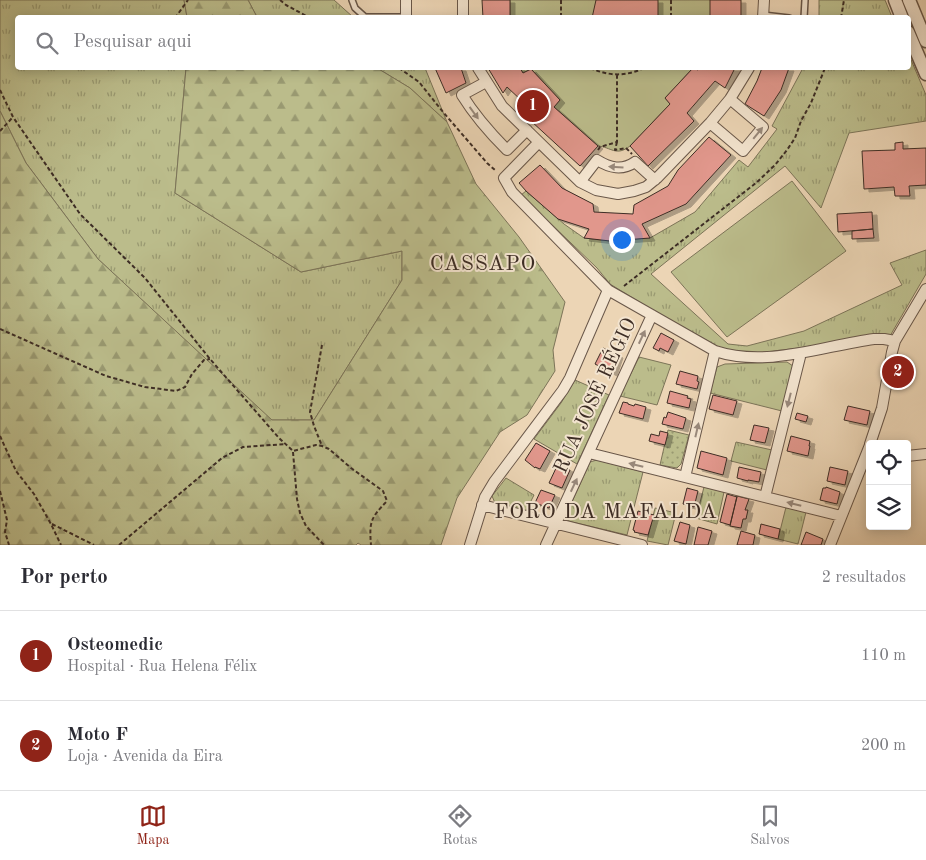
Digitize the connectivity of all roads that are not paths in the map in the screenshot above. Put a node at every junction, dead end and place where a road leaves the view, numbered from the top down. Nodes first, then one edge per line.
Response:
1 (352, 0) edge
2 (406, 0) edge
3 (463, 0) edge
4 (764, 0) edge
5 (805, 0) edge
6 (895, 0) edge
7 (909, 0) edge
8 (363, 15) edge
9 (406, 15) edge
10 (463, 15) edge
11 (763, 15) edge
12 (804, 15) edge
13 (901, 15) edge
14 (911, 39) edge
15 (926, 41) edge
16 (479, 70) edge
17 (748, 70) edge
18 (926, 74) edge
19 (486, 82) junction
20 (730, 99) junction
21 (710, 123) junction
22 (527, 130) junction
23 (539, 142) junction
24 (655, 180) junction
25 (580, 182) junction
26 (926, 290) edge
27 (611, 292) junction
28 (652, 315) junction
29 (895, 341) junction
30 (715, 352) junction
31 (801, 353) junction
32 (871, 440) edge
33 (589, 453) junction
34 (926, 454) edge
35 (911, 456) edge
36 (866, 464) edge
37 (685, 477) junction
38 (765, 497) junction
39 (482, 506) junction
40 (841, 516) junction
41 (556, 524) junction
42 (470, 545) edge
43 (546, 545) edge
44 (642, 545) edge
45 (830, 545) edge

1 - 8 lane
2 - 9 street
3 - 10 street
4 - 11 street
5 - 12 lane
6 - 13 street
7 - 15 street
14 - 18 street
16 - 19 street
17 - 20 street
19 - 22 street
19 -> 22 street
20 - 21 street
21 -> 20 street
21 - 24 street
22 - 23 street
23 - 25 street
23 - 27 street
24 - 25 street
24 -> 25 street
26 - 29 street
27 - 28 street
27 - 39 street
28 - 30 street
33 -> 28 street, RUA JOSÉ RÉGIO
29 - 31 street
29 - 32 street
30 - 31 street
37 -> 30 street
31 -> 38 street
37 -> 33 street
41 -> 33 street, RUA JOSÉ RÉGIO
34 - 35 street
36 - 40 street
37 - 38 street
40 -> 38 street
39 - 41 street
39 - 42 street
40 - 45 street
41 - 43 street, RUA JOSÉ RÉGIO
41 - 44 street

